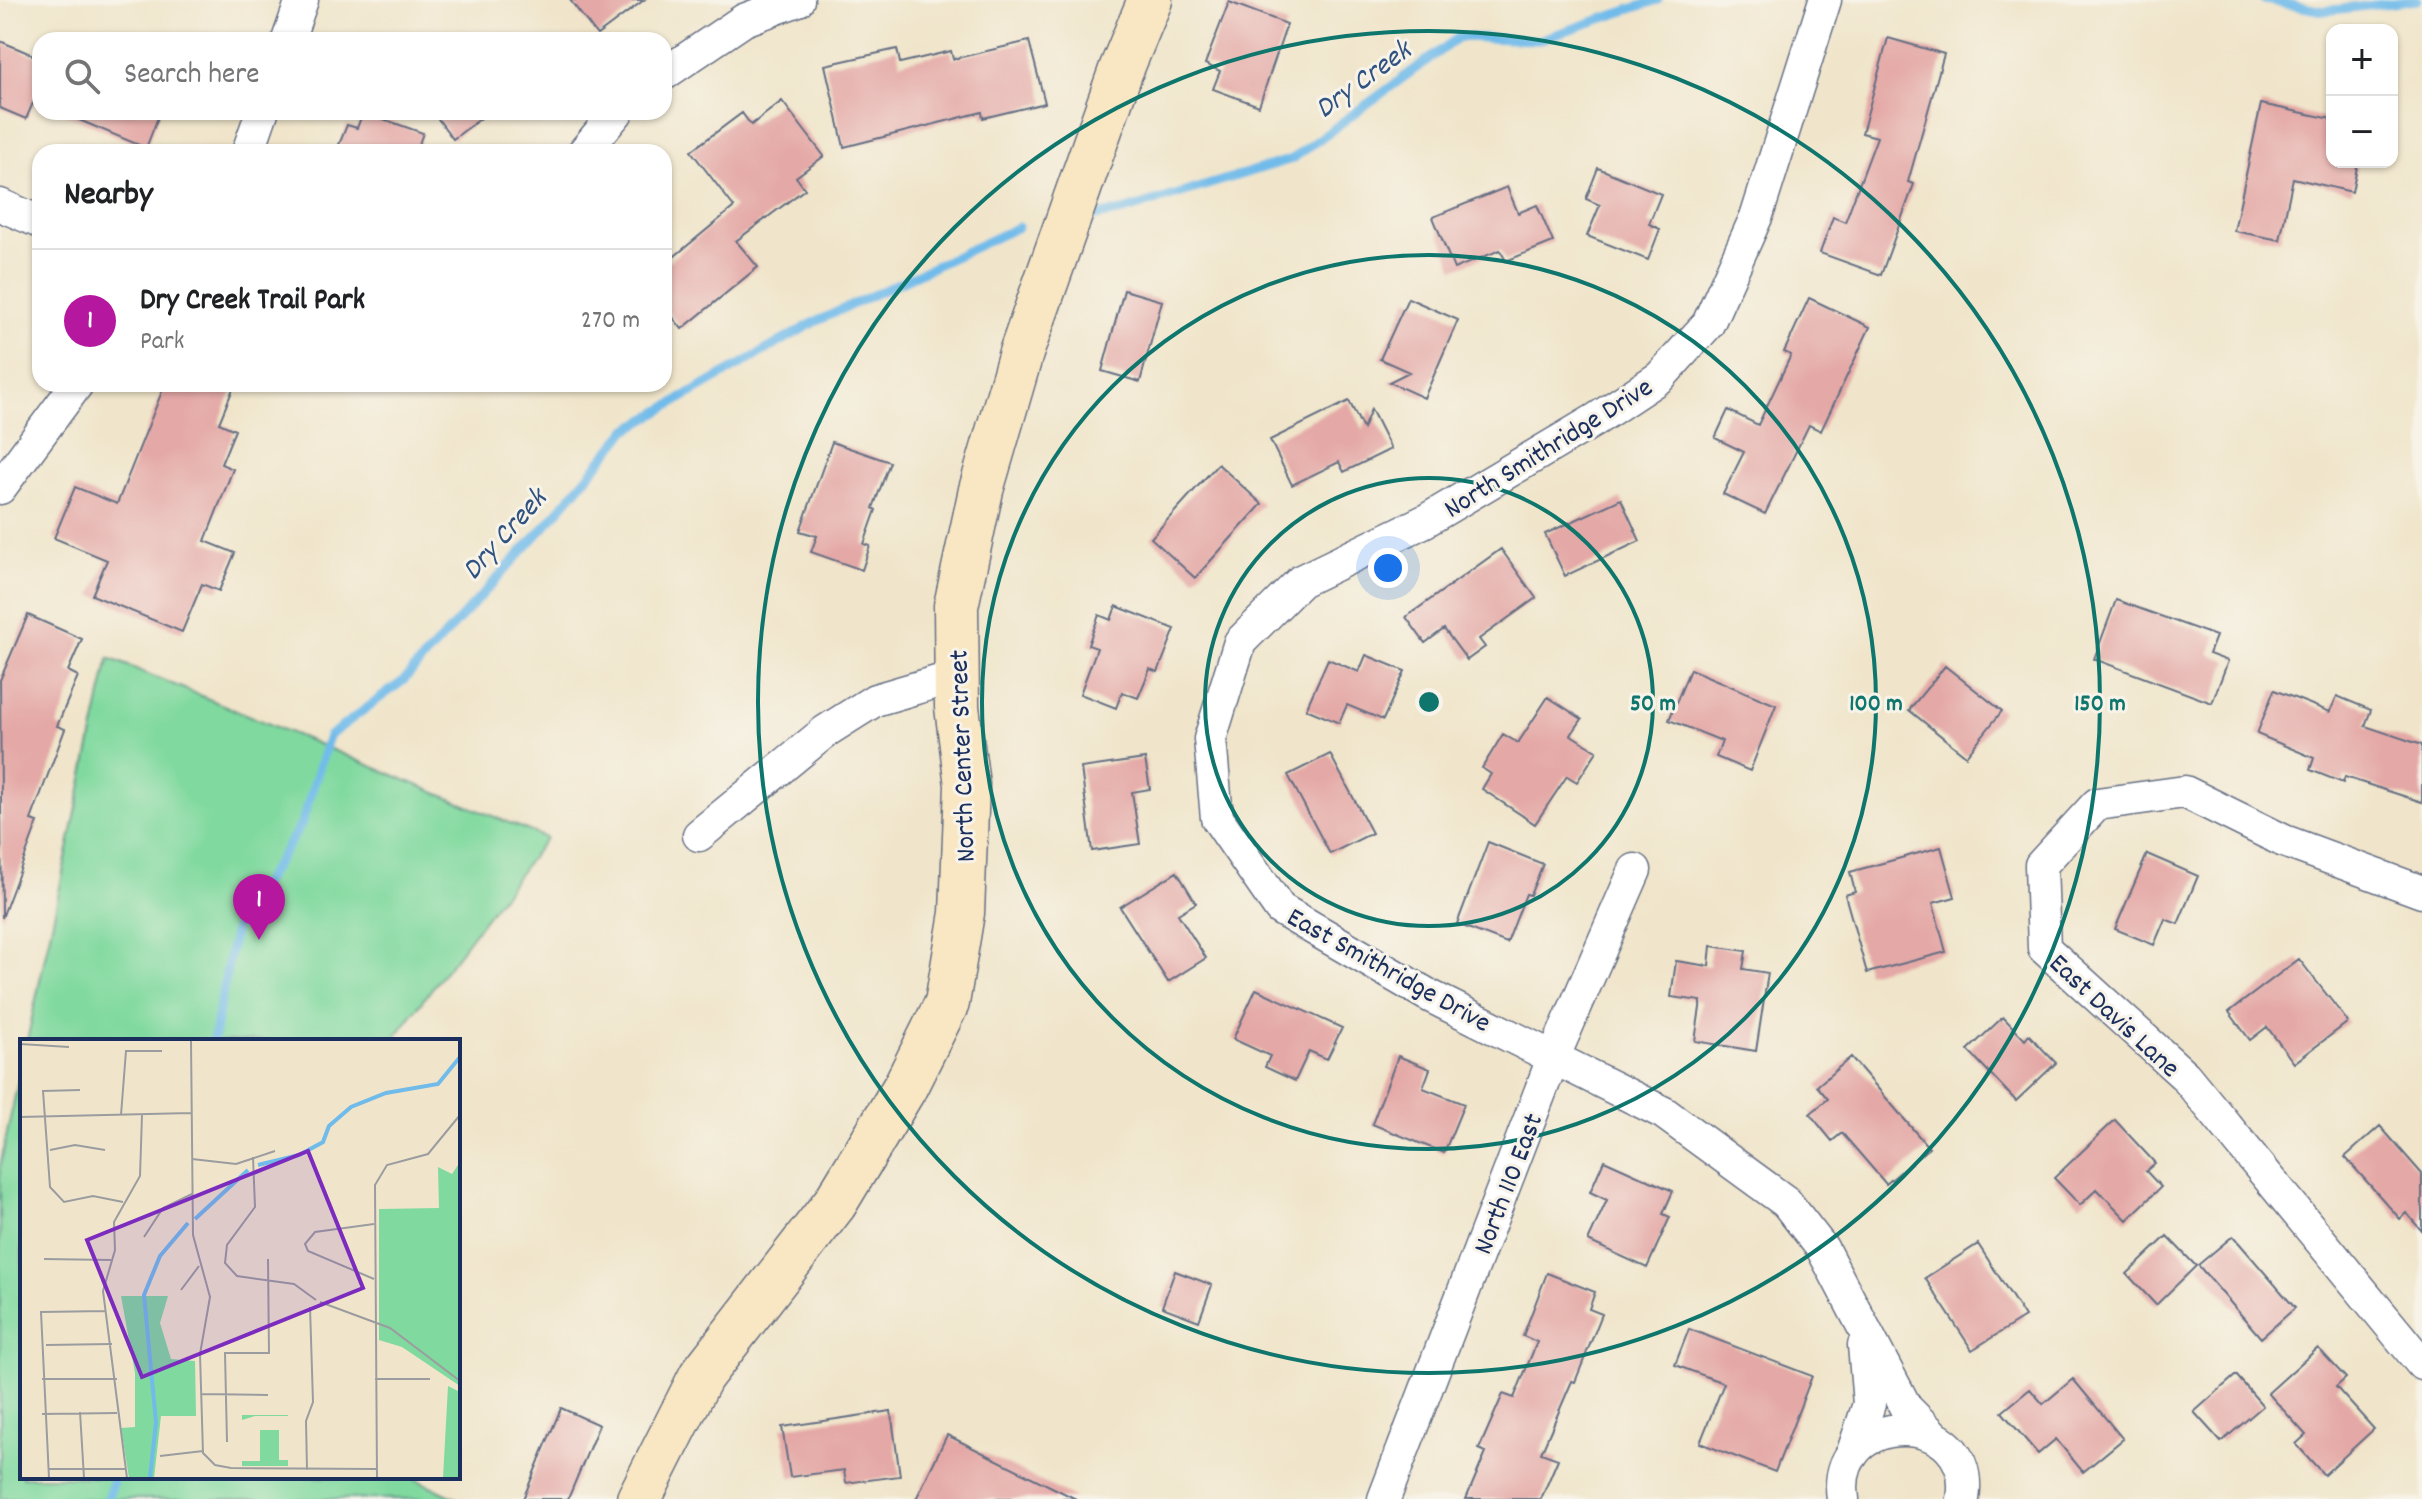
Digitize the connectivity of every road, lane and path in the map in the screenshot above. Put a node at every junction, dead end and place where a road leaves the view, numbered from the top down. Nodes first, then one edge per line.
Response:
1 (302, 0) edge
2 (798, 0) edge
3 (1150, 0) edge
4 (1825, 0) edge
5 (291, 32) edge
6 (672, 69) edge
7 (259, 120) edge
8 (610, 120) edge
9 (251, 144) edge
10 (591, 144) edge
11 (0, 205) edge
12 (32, 219) edge
13 (71, 392) edge
14 (0, 488) edge
15 (957, 676) junction
16 (1217, 818) joint
17 (699, 835) dead end
18 (1635, 870) dead end
19 (2422, 892) edge
20 (1554, 1056) junction
21 (1856, 1314) junction
22 (2422, 1364) edge
23 (1934, 1436) junction
24 (1960, 1466) junction
25 (1844, 1483) edge
26 (639, 1499) edge
27 (1384, 1499) edge
28 (1963, 1499) edge
29 (1983, 1499) edge

1 - 5 street
2 - 6 street
3 - 15 street, North Center Street
4 - 16 street, North Smithridge Drive
7 - 9 street
8 - 10 street
11 - 12 street
13 - 14 street
15 - 17 street
15 - 26 street, North Center Street
16 - 20 street, East Smithridge Drive
18 - 20 street, North 110 East
19 - 22 street, East Davis Lane
20 - 21 street, East Smithridge Drive
20 - 27 street, North 110 East
21 - 23 street
21 - 25 street
23 - 24 street
23 - 25 street
24 - 28 street
24 - 29 street

